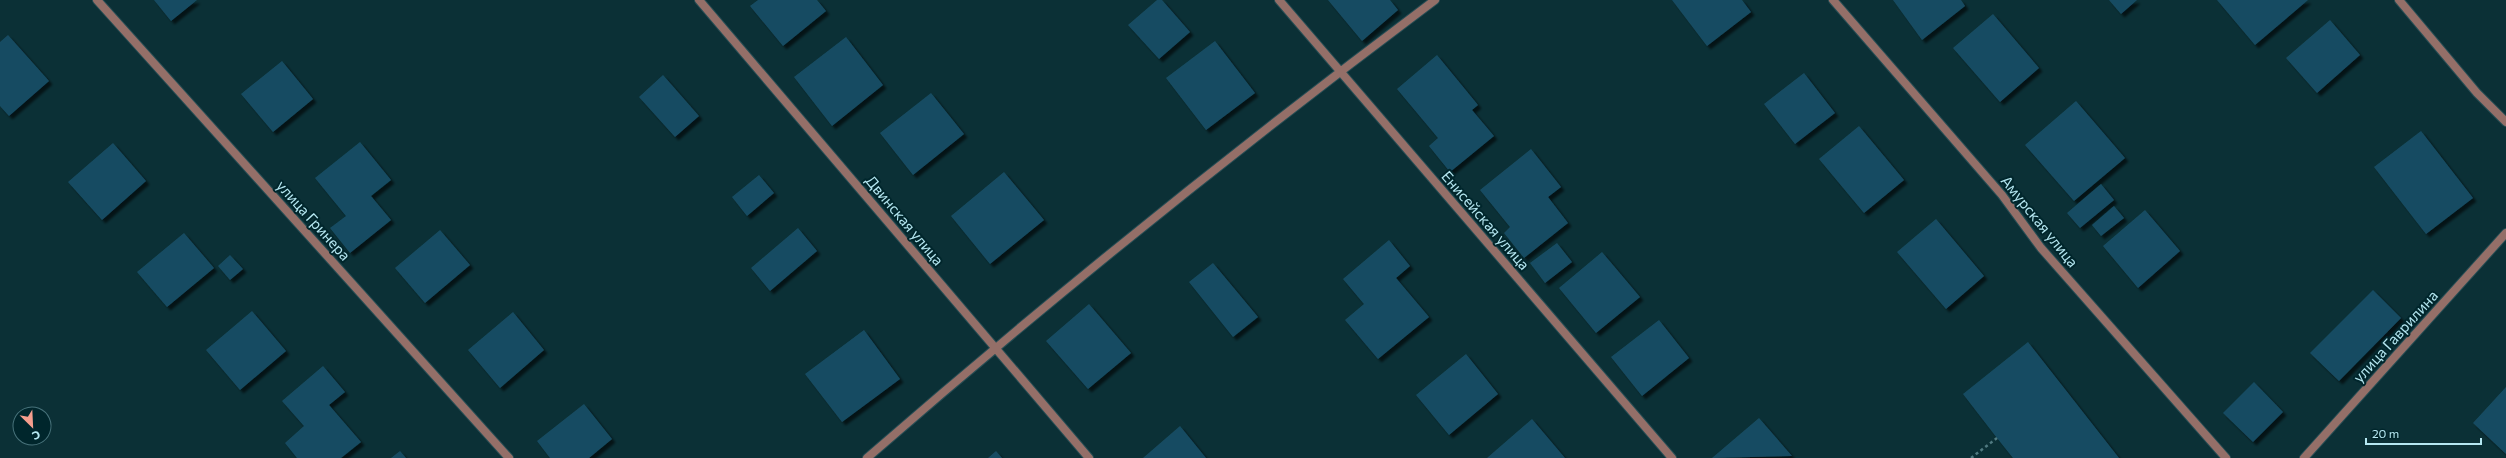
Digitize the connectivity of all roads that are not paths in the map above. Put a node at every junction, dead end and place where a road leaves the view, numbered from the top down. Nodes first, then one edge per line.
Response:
1 (97, 0) edge
2 (699, 0) edge
3 (1279, 0) edge
4 (1435, 0) edge
5 (1833, 0) edge
6 (2399, 0) edge
7 (1339, 72) junction
8 (2506, 122) edge
9 (2506, 233) edge
10 (995, 347) junction
11 (509, 458) edge
12 (868, 458) edge
13 (1089, 458) edge
14 (1672, 458) edge
15 (2226, 458) edge
16 (2304, 458) edge

1 - 11 street, улица Гринера
2 - 10 street, Двинская улица
3 - 7 street, Енисейская улица
4 - 7 street
5 - 15 street, Амурская улица
6 - 8 street
7 - 10 street
7 - 14 street, Енисейская улица
9 - 16 street, улица Гаврилина
10 - 12 street
10 - 13 street, Двинская улица

